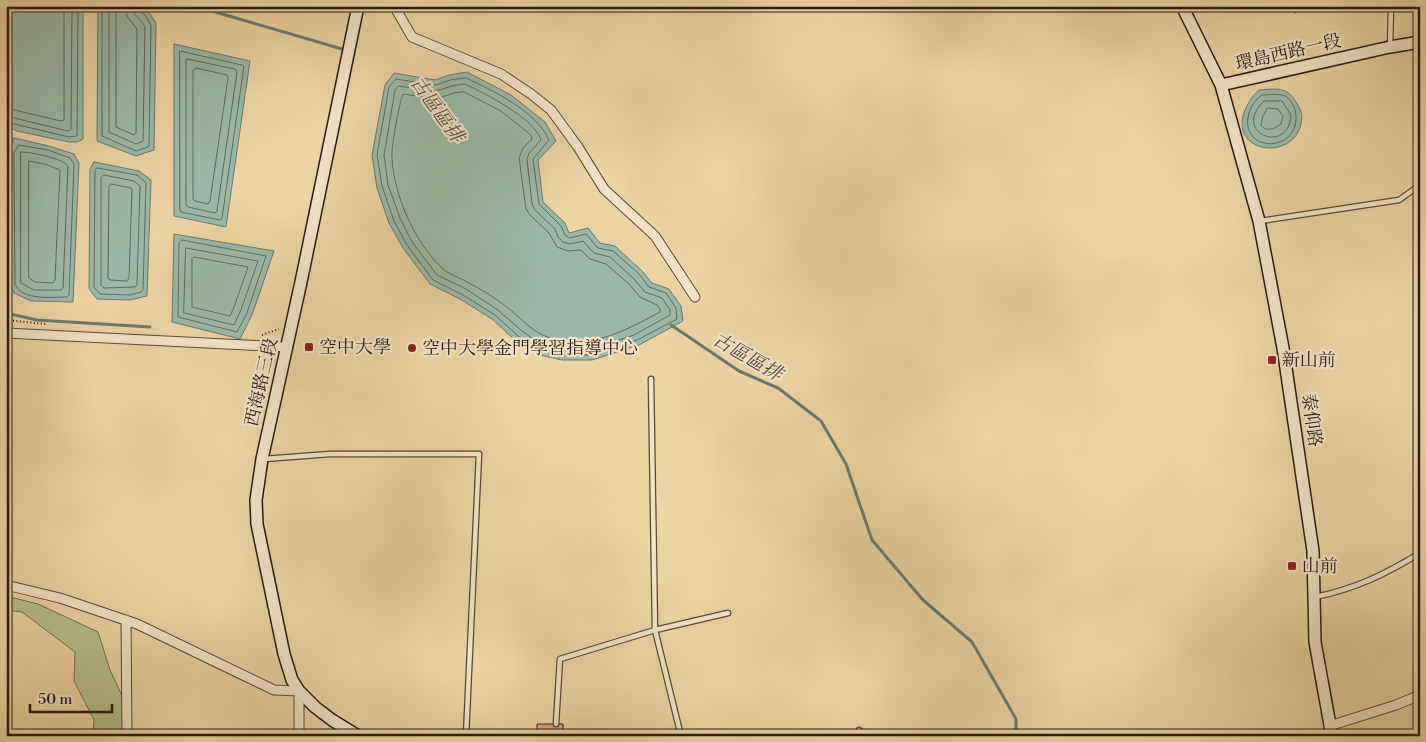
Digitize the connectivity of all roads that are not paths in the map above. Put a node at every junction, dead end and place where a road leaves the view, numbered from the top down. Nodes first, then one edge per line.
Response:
1 (358, 6) edge
2 (394, 6) edge
3 (1182, 6) edge
4 (1391, 6) edge
5 (1420, 42) edge
6 (1390, 47) junction
7 (1222, 85) junction
8 (1420, 185) edge
9 (1259, 222) junction
10 (695, 297) dead end
11 (6, 333) edge
12 (287, 347) junction
13 (651, 379) dead end
14 (262, 459) junction
15 (1420, 553) edge
16 (6, 585) edge
17 (1314, 597) junction
18 (728, 612) dead end
19 (126, 620) junction
20 (655, 630) junction
21 (299, 691) junction
22 (1420, 695) edge
23 (556, 724) dead end
24 (1330, 731) edge
25 (128, 736) edge
26 (299, 736) edge
27 (358, 736) edge
28 (466, 736) edge
29 (681, 736) edge

1 - 12 main road, 西海路三段
2 - 10 street
3 - 7 main road, 環島西路一段
4 - 6 lane
5 - 6 main road, 環島西路一段
6 - 7 main road, 環島西路一段
7 - 9 main road, 泰仰路
8 - 9 lane
9 - 17 main road, 泰仰路
11 - 12 street
12 - 14 main road, 西海路三段
13 - 20 lane
14 - 21 main road, 西海路三段
14 - 28 lane
15 - 17 lane
16 - 19 street
17 - 24 main road, 泰仰路
18 - 20 lane
19 - 21 street
19 - 25 street
20 - 23 lane
20 - 29 lane
21 - 26 street
21 - 27 main road, 西海路三段
22 - 24 street

